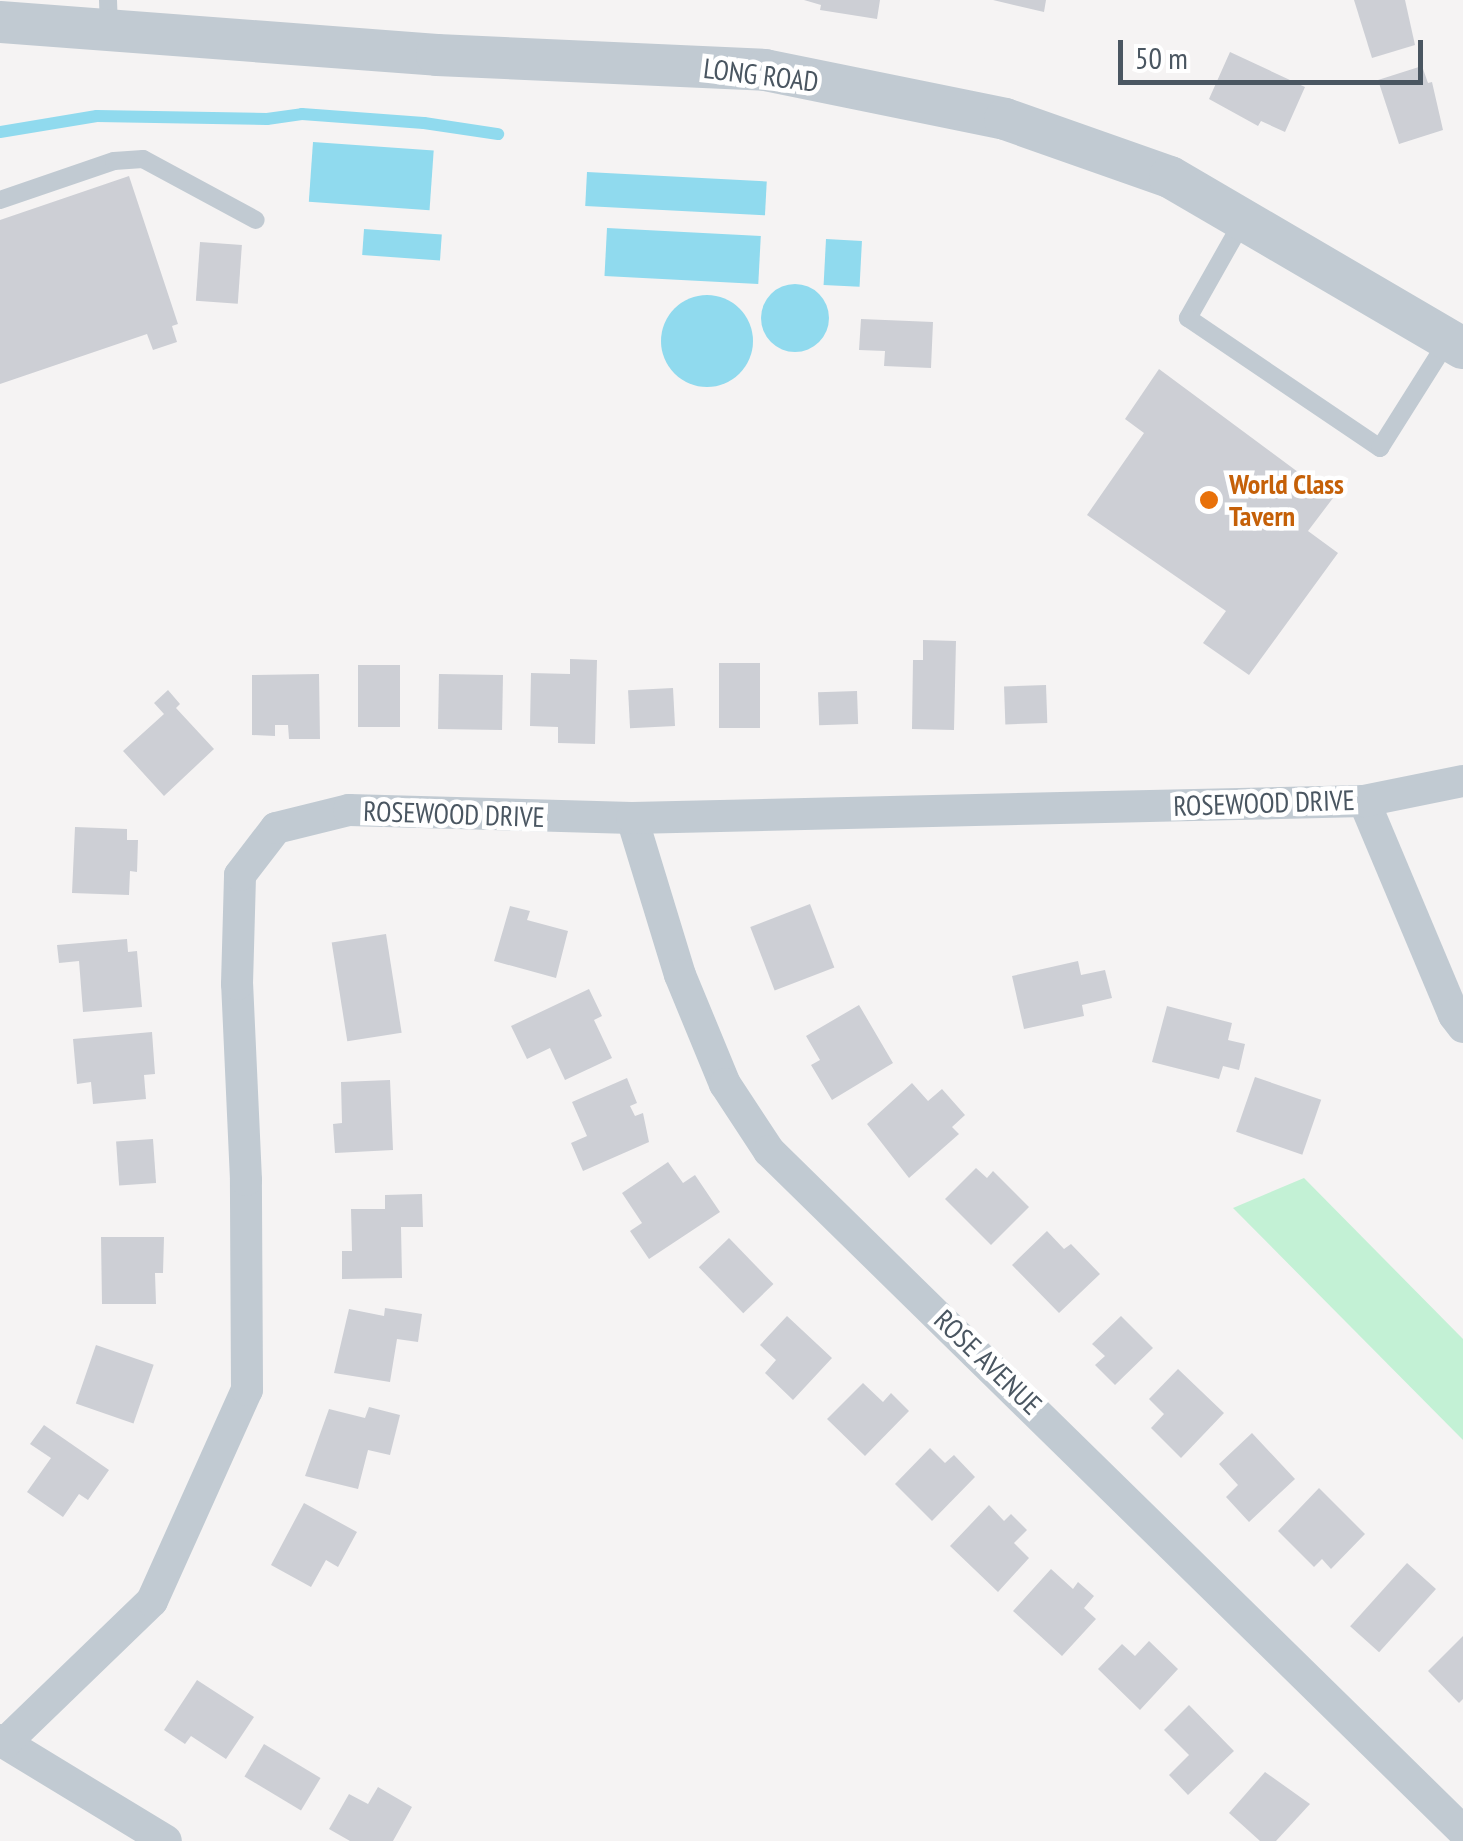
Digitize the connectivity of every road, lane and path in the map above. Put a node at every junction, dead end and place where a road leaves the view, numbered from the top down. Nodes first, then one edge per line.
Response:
1 (109, 15) edge
2 (0, 22) edge
3 (0, 200) edge
4 (1244, 218) junction
5 (256, 220) dead end
6 (1456, 344) edge
7 (1463, 781) edge
8 (1364, 801) junction
9 (632, 818) junction
10 (1463, 1027) edge
11 (2, 1742) edge
12 (1463, 1830) edge
13 (166, 1841) edge

1 - 2 street, LONG ROAD
1 - 4 street, LONG ROAD
3 - 5 lane
4 - 6 street, LONG ROAD
4 - 6 lane
7 - 8 street, ROSEWOOD DRIVE
8 - 9 street, ROSEWOOD DRIVE
8 - 10 street
9 - 11 street, ROSEWOOD DRIVE
9 - 12 street, ROSE AVENUE
11 - 13 street

